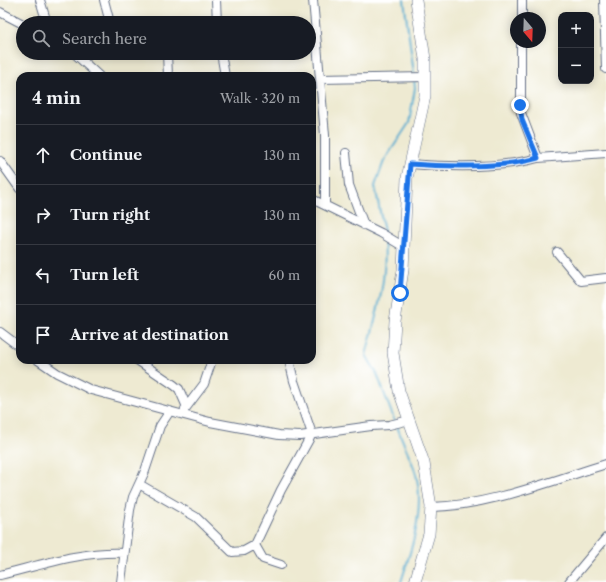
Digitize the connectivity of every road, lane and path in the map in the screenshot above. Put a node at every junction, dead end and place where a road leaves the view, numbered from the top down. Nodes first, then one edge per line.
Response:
1 (40, 0) edge
2 (104, 0) edge
3 (216, 0) edge
4 (312, 0) edge
5 (416, 0) edge
6 (522, 0) edge
7 (604, 0) edge
8 (0, 12) edge
9 (522, 12) edge
10 (45, 16) edge
11 (108, 16) edge
12 (217, 16) edge
13 (313, 16) edge
14 (16, 20) edge
15 (521, 48) edge
16 (316, 53) edge
17 (82, 60) edge
18 (167, 60) edge
19 (222, 60) edge
20 (606, 69) edge
21 (95, 72) edge
22 (168, 72) edge
23 (224, 72) edge
24 (422, 76) junction
25 (320, 79) junction
26 (346, 153) dead end
27 (606, 153) edge
28 (538, 158) junction
29 (0, 161) edge
30 (410, 164) junction
31 (16, 183) edge
32 (316, 201) edge
33 (325, 204) junction
34 (364, 225) junction
35 (404, 246) junction
36 (557, 252) dead end
37 (606, 278) edge
38 (0, 332) edge
39 (16, 343) edge
40 (44, 364) edge
41 (143, 364) edge
42 (210, 364) edge
43 (290, 364) edge
44 (186, 405) junction
45 (170, 411) junction
46 (183, 414) junction
47 (405, 422) junction
48 (312, 434) junction
49 (606, 464) edge
50 (139, 484) junction
51 (430, 507) junction
52 (606, 538) edge
53 (255, 545) junction
54 (124, 553) junction
55 (281, 565) dead end
56 (0, 575) edge
57 (121, 582) edge
58 (414, 582) edge
59 (569, 582) edge

1 - 10 street
2 - 11 street
3 - 12 street
4 - 13 street
5 - 24 street
6 - 9 street
7 - 20 street
8 - 14 street
15 - 28 street
16 - 25 street
17 - 21 street
18 - 22 street
19 - 23 street
24 - 25 street
24 - 30 street
25 - 33 street
26 - 34 street
27 - 28 street
28 - 30 street
29 - 31 street
30 - 35 street
32 - 33 street
33 - 34 street
34 - 35 street
35 - 47 street
36 - 37 street
38 - 39 street
40 - 45 street
41 - 44 street
42 - 44 street
43 - 48 street
44 - 46 street
45 - 46 street
45 - 50 street
46 - 48 street
47 - 48 street
47 - 51 street
48 - 53 street
49 - 51 street
50 - 53 street
50 - 54 street
51 - 58 street
52 - 59 street
53 - 55 street
54 - 56 street
54 - 57 street

